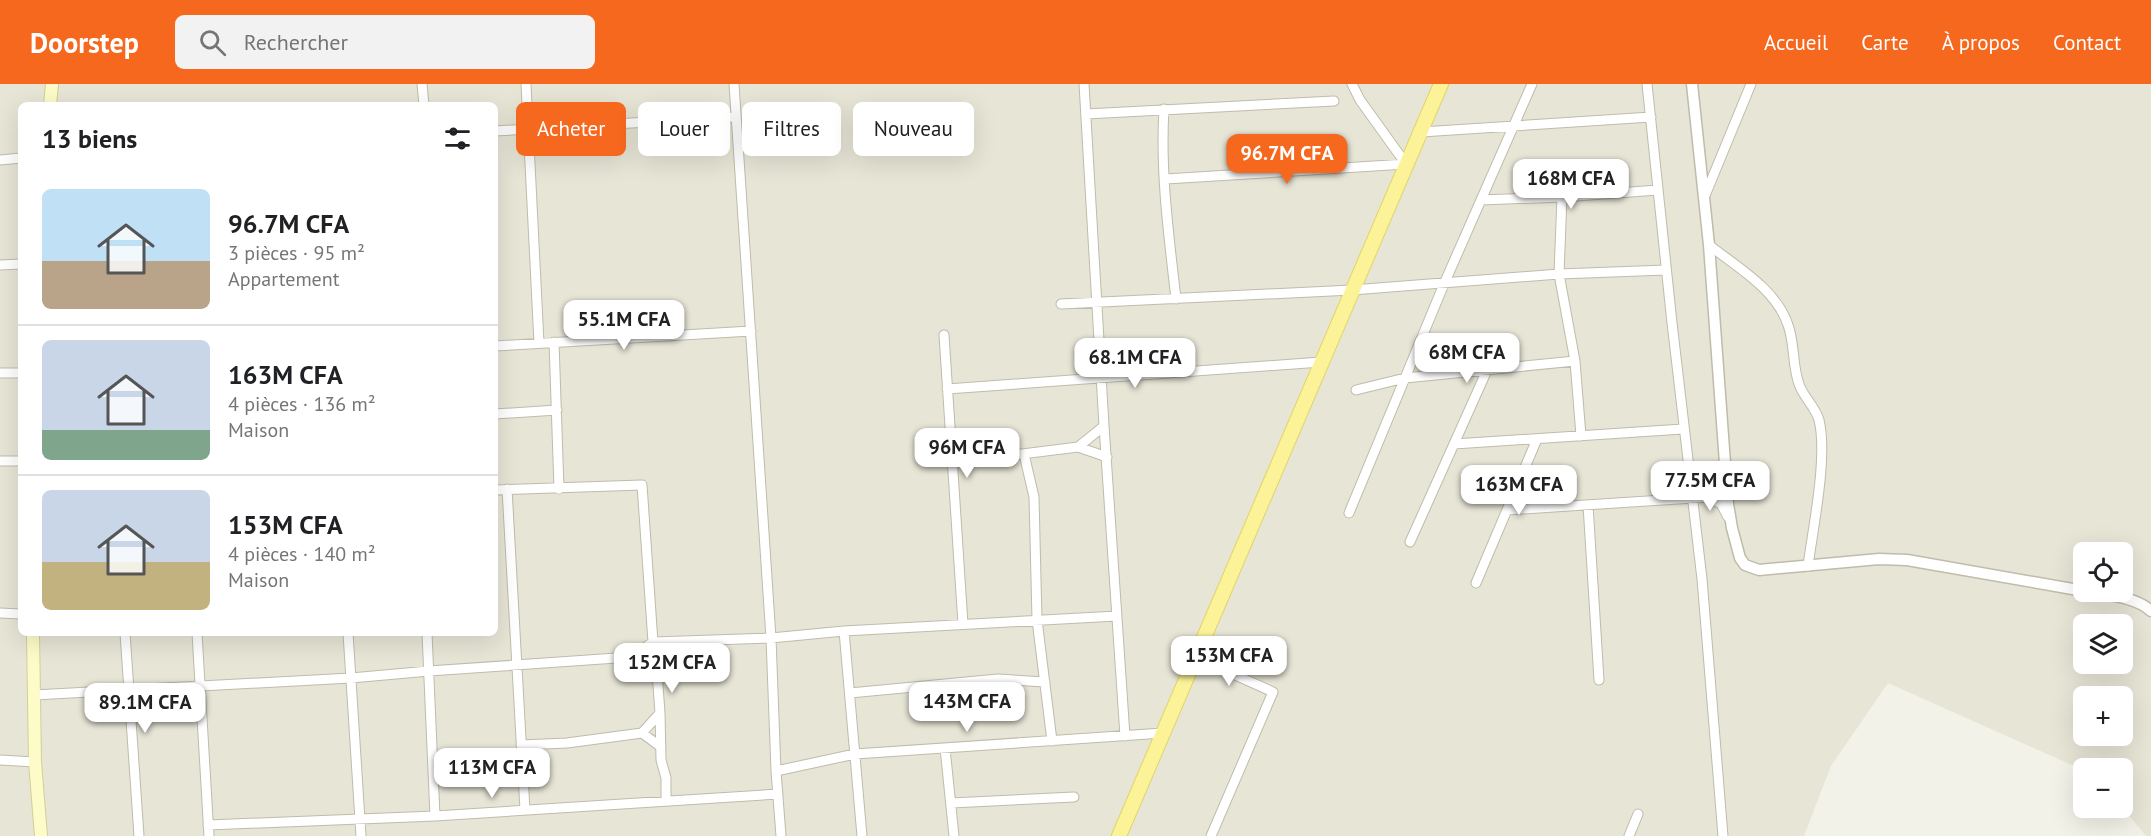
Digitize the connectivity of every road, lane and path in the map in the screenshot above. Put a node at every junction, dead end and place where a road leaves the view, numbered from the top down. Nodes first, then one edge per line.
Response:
1 (52, 84) edge
2 (422, 84) edge
3 (526, 84) edge
4 (734, 84) edge
5 (1084, 84) edge
6 (1352, 84) edge
7 (1441, 84) edge
8 (1532, 84) edge
9 (1647, 84) edge
10 (1692, 84) edge
11 (1751, 84) edge
12 (1334, 101) dead end
13 (51, 102) edge
14 (424, 102) edge
15 (527, 102) edge
16 (1164, 110) junction
17 (1086, 114) junction
18 (734, 117) junction
19 (1651, 117) junction
20 (626, 123) edge
21 (1515, 126) junction
22 (516, 130) edge
23 (498, 131) edge
24 (1421, 132) junction
25 (530, 156) edge
26 (18, 158) edge
27 (0, 160) edge
28 (1407, 164) junction
29 (1166, 179) junction
30 (1658, 190) junction
31 (1562, 197) junction
32 (1704, 199) junction
33 (1481, 200) junction
34 (1708, 245) junction
35 (18, 264) edge
36 (0, 265) edge
37 (1666, 270) junction
38 (1559, 274) junction
39 (1444, 284) junction
40 (1352, 290) junction
41 (1176, 299) junction
42 (1098, 303) junction
43 (1061, 304) dead end
44 (751, 332) junction
45 (944, 335) dead end
46 (554, 342) junction
47 (539, 343) junction
48 (498, 346) edge
49 (1575, 361) junction
50 (1322, 362) junction
51 (1488, 368) junction
52 (0, 373) edge
53 (18, 373) edge
54 (1102, 378) junction
55 (1406, 378) junction
56 (947, 389) junction
57 (1356, 390) dead end
58 (556, 410) junction
59 (498, 414) edge
60 (1104, 426) junction
61 (1683, 429) junction
62 (1581, 436) junction
63 (1537, 439) junction
64 (1454, 444) junction
65 (1078, 447) junction
66 (1024, 454) junction
67 (1107, 458) junction
68 (952, 460) junction
69 (1725, 460) junction
70 (0, 461) edge
71 (18, 461) edge
72 (507, 489) junction
73 (559, 489) junction
74 (498, 490) edge
75 (1691, 498) junction
76 (1588, 505) junction
77 (1507, 510) junction
78 (1349, 513) dead end
79 (1731, 522) junction
80 (1410, 542) dead end
81 (1808, 566) junction
82 (1476, 583) dead end
83 (2073, 589) edge
84 (2132, 602) edge
85 (2150, 608) edge
86 (0, 613) edge
87 (18, 614) edge
88 (1117, 616) junction
89 (1037, 620) junction
90 (963, 624) junction
91 (844, 631) junction
92 (33, 636) edge
93 (125, 636) edge
94 (197, 636) edge
95 (348, 636) edge
96 (427, 636) edge
97 (771, 638) junction
98 (651, 644) junction
99 (1196, 657) junction
100 (516, 665) junction
101 (429, 671) junction
102 (351, 678) junction
103 (1599, 680) dead end
104 (1045, 682) junction
105 (199, 686) junction
106 (129, 689) junction
107 (850, 693) junction
108 (34, 695) junction
109 (660, 713) junction
110 (642, 733) junction
111 (1163, 733) junction
112 (1125, 736) junction
113 (1052, 741) junction
114 (521, 745) junction
115 (661, 747) junction
116 (945, 748) junction
117 (855, 754) junction
118 (0, 760) edge
119 (35, 762) junction
120 (776, 771) junction
121 (778, 794) junction
122 (1074, 796) dead end
123 (666, 801) junction
124 (951, 803) junction
125 (525, 810) junction
126 (1638, 814) dead end
127 (435, 816) junction
128 (360, 819) junction
129 (208, 825) junction
130 (41, 836) edge
131 (139, 836) edge
132 (209, 836) edge
133 (361, 836) edge
134 (781, 836) edge
135 (862, 836) edge
136 (954, 836) edge
137 (1119, 836) edge
138 (1211, 836) edge
139 (1629, 836) edge
140 (1724, 836) edge

1 - 13 main road
2 - 14 street
3 - 15 street
4 - 18 street
5 - 17 street
6 - 28 street
7 - 24 main road
8 - 21 street
9 - 19 street
10 - 32 street
11 - 32 street
12 - 16 street
16 - 17 street
16 - 29 street
17 - 42 street
18 - 20 street
18 - 44 street
19 - 21 street
19 - 30 street
21 - 24 street
21 - 33 street
22 - 23 street
24 - 28 main road
25 - 47 street
26 - 27 street
28 - 29 street
28 - 40 main road
29 - 41 street
30 - 31 street
30 - 37 street
31 - 33 street
31 - 38 street
32 - 34 street
33 - 39 street
34 - 69 street
34 - 81 street
35 - 36 street
37 - 38 street
37 - 61 street
38 - 39 street
38 - 49 street
39 - 40 street
39 - 55 street
40 - 41 street
40 - 50 main road
41 - 42 street
42 - 43 street
42 - 54 street
44 - 46 street
44 - 97 street
45 - 56 street
46 - 47 street
46 - 58 street
47 - 48 street
49 - 51 street
49 - 62 street
50 - 54 street
50 - 99 main road
51 - 55 street
51 - 64 street
52 - 53 street
54 - 56 street
54 - 60 street
55 - 57 street
55 - 78 street
56 - 68 street
58 - 59 street
58 - 73 street
60 - 65 street
60 - 67 street
61 - 62 street
61 - 75 street
62 - 63 street
63 - 64 street
63 - 77 street
64 - 80 street
65 - 66 street
65 - 67 street
66 - 68 street
66 - 89 street
67 - 88 street
68 - 90 street
69 - 75 street
69 - 79 street
70 - 71 street
72 - 73 street
72 - 74 street
72 - 100 street
73 - 98 street
75 - 76 street
75 - 79 street
75 - 140 street
76 - 77 street
76 - 103 street
77 - 82 street
79 - 81 street
81 - 83 street
84 - 85 street
86 - 87 street
88 - 89 street
88 - 112 street
89 - 90 street
89 - 104 street
90 - 91 street
91 - 97 street
91 - 107 street
92 - 108 main road
93 - 106 street
94 - 105 street
95 - 102 street
96 - 101 street
97 - 98 street
97 - 120 street
98 - 100 street
98 - 109 street
99 - 111 main road
99 - 138 street
100 - 101 street
100 - 114 street
101 - 102 street
101 - 127 street
102 - 105 street
102 - 128 street
104 - 107 street
104 - 113 street
105 - 106 street
105 - 129 street
106 - 108 street
106 - 131 street
107 - 117 street
108 - 119 main road
109 - 110 street
109 - 115 street
110 - 114 street
110 - 115 street
111 - 112 street
111 - 137 main road
112 - 113 street
113 - 116 street
114 - 125 street
115 - 123 street
116 - 117 street
116 - 124 street
117 - 120 street
117 - 135 street
118 - 119 street
119 - 130 main road
120 - 121 street
121 - 123 street
121 - 134 street
122 - 124 street
123 - 125 street
124 - 136 street
125 - 127 street
126 - 139 street
127 - 128 street
128 - 129 street
128 - 133 street
129 - 132 street

